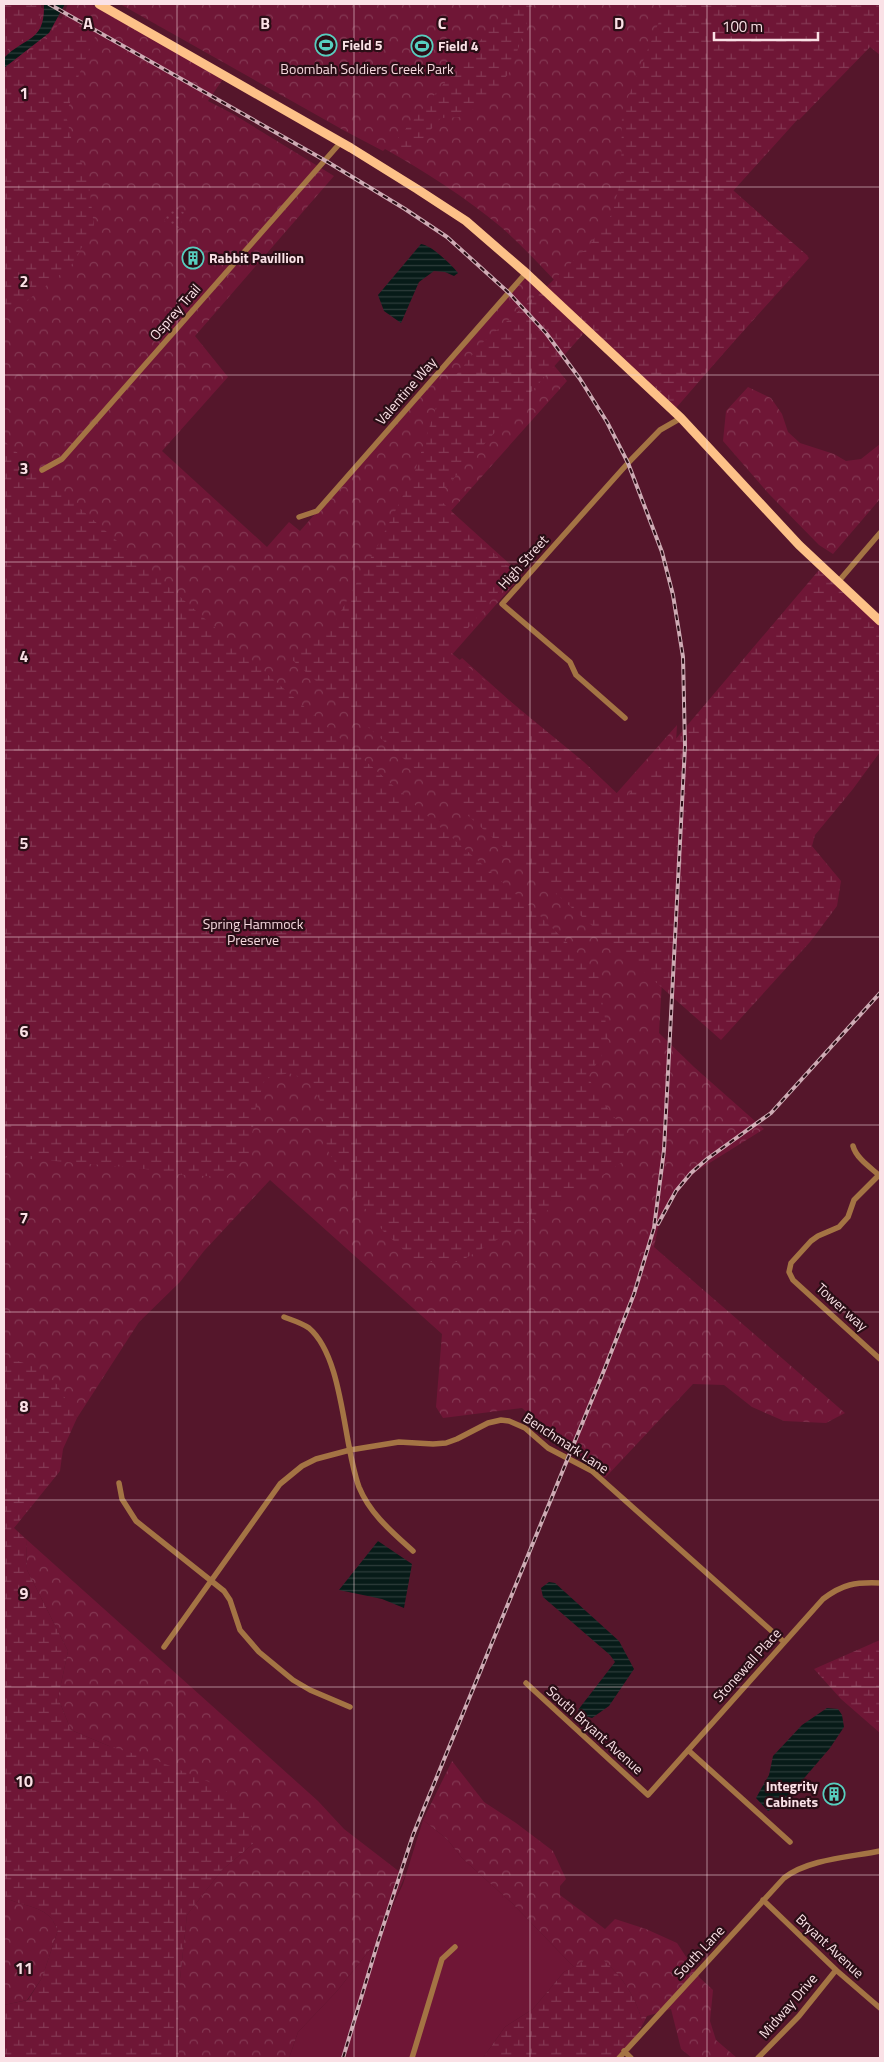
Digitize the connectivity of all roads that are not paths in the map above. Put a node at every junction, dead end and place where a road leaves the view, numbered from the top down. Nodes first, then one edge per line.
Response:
1 (99, 4) edge
2 (341, 142) junction
3 (526, 273) junction
4 (680, 418) junction
5 (42, 470) dead end
6 (299, 517) dead end
7 (880, 534) edge
8 (838, 582) junction
9 (880, 621) edge
10 (625, 718) dead end
11 (853, 1146) dead end
12 (880, 1175) edge
13 (284, 1317) dead end
14 (880, 1359) edge
15 (350, 1450) junction
16 (118, 1483) dead end
17 (413, 1551) dead end
18 (212, 1580) junction
19 (880, 1583) edge
20 (784, 1642) junction
21 (164, 1647) dead end
22 (526, 1683) dead end
23 (350, 1707) dead end
24 (688, 1750) junction
25 (648, 1795) joint
26 (790, 1842) dead end
27 (880, 1851) edge
28 (763, 1900) junction
29 (455, 1948) dead end
30 (836, 1970) junction
31 (880, 2008) edge
32 (624, 2052) junction
33 (412, 2058) edge
34 (619, 2058) edge
35 (632, 2058) edge
36 (758, 2058) edge

1 - 2 main road
2 - 3 main road
2 - 5 street, Osprey Trail
3 - 4 main road
3 - 6 street, Valentine Way
4 - 8 main road
4 - 10 street, High Street
7 - 8 street
8 - 9 main road
11 - 12 street
12 - 14 street, Tower way
13 - 15 street
15 - 17 street
15 - 18 street, Benchmark Lane
15 - 20 street, Benchmark Lane
16 - 18 street
18 - 21 street, Benchmark Lane
18 - 23 street
19 - 20 street, Stonewall Place
20 - 24 street, Stonewall Place
22 - 25 street, South Bryant Avenue
24 - 25 street, Stonewall Place
24 - 26 street
27 - 28 street, South Lane
28 - 30 street, Bryant Avenue
28 - 32 street, South Lane
29 - 33 street
30 - 31 street, Bryant Avenue
30 - 36 street, Midway Drive
32 - 34 street, South Lane
32 - 35 street

